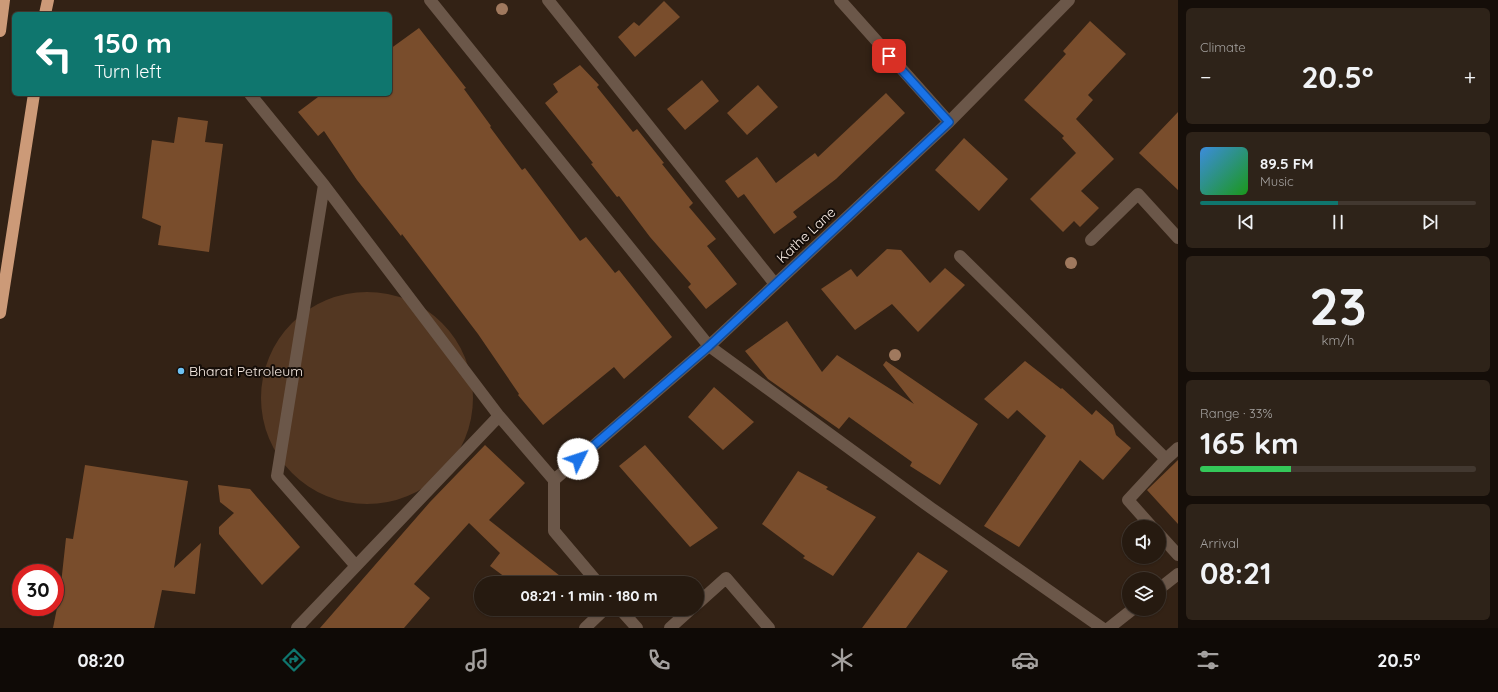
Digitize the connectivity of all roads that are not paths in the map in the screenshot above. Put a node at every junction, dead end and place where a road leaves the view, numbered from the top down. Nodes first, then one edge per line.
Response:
1 (4, 0) edge
2 (48, 0) edge
3 (430, 0) edge
4 (548, 0) edge
5 (840, 0) edge
6 (1069, 0) edge
7 (45, 12) edge
8 (0, 32) edge
9 (34, 96) edge
10 (252, 96) edge
11 (949, 122) junction
12 (324, 185) junction
13 (1178, 238) edge
14 (1091, 240) dead end
15 (960, 256) dead end
16 (775, 284) junction
17 (0, 313) edge
18 (709, 346) junction
19 (499, 416) junction
20 (1178, 448) edge
21 (1166, 459) junction
22 (554, 480) junction
23 (1146, 520) edge
24 (1166, 542) edge
25 (1178, 555) edge
26 (356, 566) junction
27 (1178, 574) edge
28 (592, 576) edge
29 (1166, 583) edge
30 (704, 598) edge
31 (598, 616) edge
32 (626, 616) edge
33 (683, 616) edge
34 (1124, 616) edge
35 (297, 628) edge
36 (585, 628) edge
37 (637, 628) edge
38 (670, 628) edge
39 (769, 628) edge
40 (1102, 628) edge
41 (1109, 628) edge

1 - 8 highway
2 - 7 highway
3 - 18 street
4 - 16 street
5 - 11 street
6 - 11 street, Kathe Lane
9 - 17 highway
10 - 12 street
11 - 16 street, Kathe Lane
12 - 19 street
12 - 26 street
13 - 14 street
15 - 21 street
16 - 18 street, Kathe Lane
18 - 22 street, Kathe Lane
18 - 40 street
19 - 22 street
19 - 26 street
20 - 21 street
21 - 23 street
22 - 28 street
24 - 25 street
26 - 35 street
27 - 29 street
30 - 39 street
31 - 36 street
32 - 37 street
33 - 38 street
34 - 41 street

